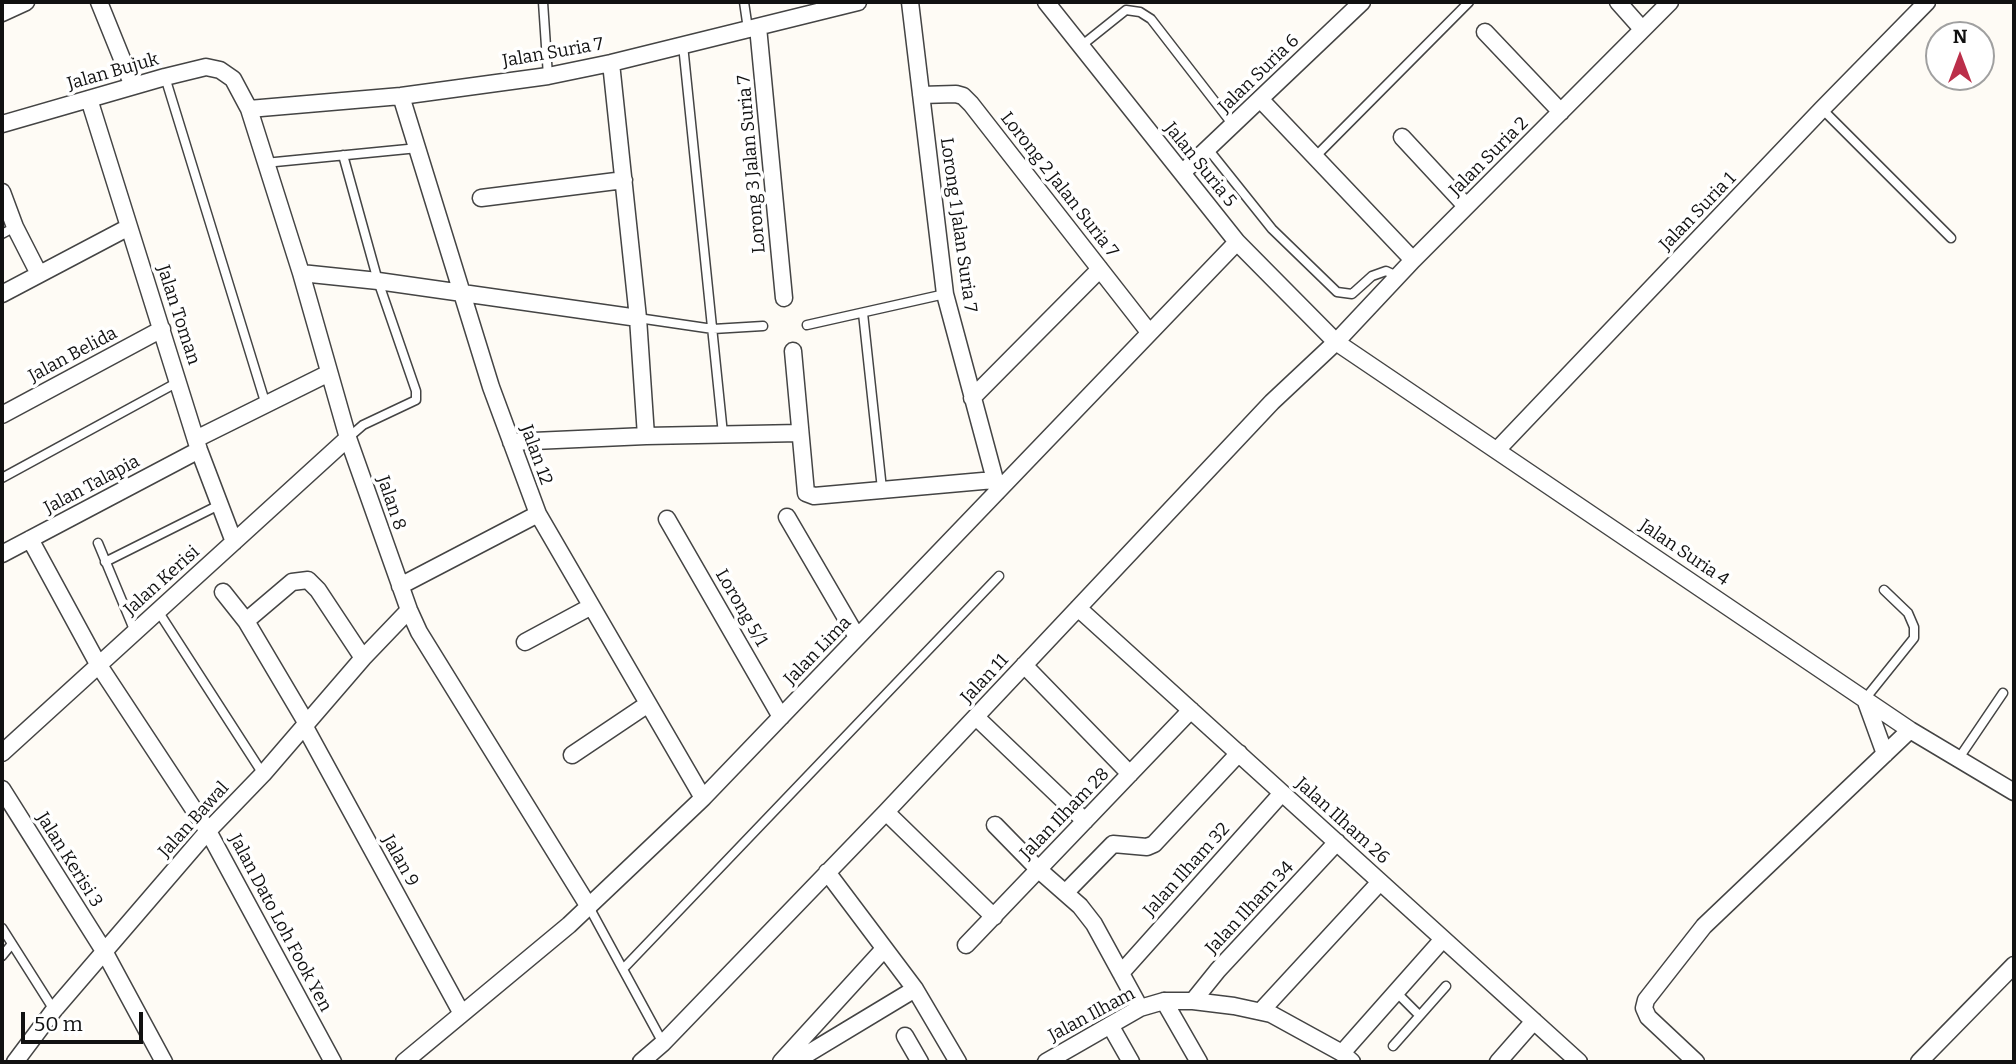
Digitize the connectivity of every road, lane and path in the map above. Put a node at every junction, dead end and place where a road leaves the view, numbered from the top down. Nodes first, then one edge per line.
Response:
1 (26, 2) edge
2 (99, 2) edge
3 (543, 2) edge
4 (744, 2) edge
5 (858, 2) edge
6 (910, 2) edge
7 (1046, 2) edge
8 (1362, 2) edge
9 (1618, 2) edge
10 (1670, 2) edge
11 (1927, 2) edge
12 (1465, 3) edge
13 (7, 8) edge
14 (1346, 8) edge
15 (753, 28) junction
16 (1642, 29) junction
17 (1485, 32) dead end
18 (683, 46) junction
19 (1082, 46) junction
20 (611, 63) junction
21 (548, 76) junction
22 (165, 77) junction
23 (233, 79) joint
24 (133, 86) junction
25 (921, 95) junction
26 (401, 96) junction
27 (89, 99) junction
28 (1260, 99) junction
29 (250, 109) junction
30 (1822, 109) junction
31 (1561, 112) junction
32 (2, 124) edge
33 (1233, 125) junction
34 (1402, 137) dead end
35 (418, 148) junction
36 (1208, 149) junction
37 (344, 155) junction
38 (1315, 157) junction
39 (265, 163) junction
40 (1182, 173) junction
41 (624, 180) junction
42 (2, 192) edge
43 (481, 198) dead end
44 (1466, 206) junction
45 (129, 227) junction
46 (8, 231) edge
47 (1951, 238) dead end
48 (1237, 242) junction
49 (1413, 260) junction
50 (1100, 269) junction
51 (301, 273) junction
52 (39, 274) junction
53 (1397, 276) junction
54 (378, 281) junction
55 (461, 293) junction
56 (2, 294) edge
57 (945, 294) junction
58 (783, 298) dead end
59 (863, 313) junction
60 (638, 318) junction
61 (763, 326) dead end
62 (807, 326) dead end
63 (162, 329) junction
64 (713, 329) junction
65 (1149, 332) junction
66 (1336, 342) junction
67 (793, 351) dead end
68 (329, 373) junction
69 (179, 382) junction
70 (972, 398) junction
71 (266, 405) junction
72 (2, 415) edge
73 (800, 433) junction
74 (723, 435) junction
75 (646, 436) junction
76 (348, 438) junction
77 (511, 442) junction
78 (198, 445) junction
79 (1497, 450) junction
80 (2, 478) edge
81 (996, 486) junction
82 (882, 489) junction
83 (219, 505) junction
84 (538, 514) junction
85 (787, 517) dead end
86 (667, 519) dead end
87 (30, 540) junction
88 (234, 542) junction
89 (98, 543) dead end
90 (2, 554) edge
91 (105, 562) junction
92 (999, 576) dead end
93 (400, 586) junction
94 (1885, 590) dead end
95 (223, 592) dead end
96 (590, 607) junction
97 (1078, 608) junction
98 (409, 610) junction
99 (158, 611) junction
100 (246, 621) junction
101 (135, 632) junction
102 (857, 638) junction
103 (525, 642) dead end
104 (363, 658) junction
105 (98, 664) junction
106 (1024, 665) junction
107 (2003, 693) dead end
108 (1865, 699) junction
109 (648, 704) junction
110 (1191, 710) junction
111 (781, 717) junction
112 (976, 717) junction
113 (306, 725) junction
114 (1910, 730) junction
115 (2, 732) edge
116 (5, 750) edge
117 (1238, 753) junction
118 (1885, 754) junction
119 (572, 755) dead end
120 (1959, 758) junction
121 (263, 774) junction
122 (1130, 774) junction
123 (2, 789) edge
124 (2014, 792) edge
125 (1282, 793) junction
126 (703, 798) junction
127 (887, 812) junction
128 (1085, 821) junction
129 (995, 825) dead end
130 (208, 831) junction
131 (1337, 842) junction
132 (1039, 870) junction
133 (827, 872) junction
134 (1380, 882) junction
135 (1066, 892) junction
136 (589, 907) junction
137 (994, 917) junction
138 (2, 928) edge
139 (1443, 939) junction
140 (11, 945) junction
141 (966, 945) dead end
142 (884, 949) junction
143 (104, 951) junction
144 (2, 956) edge
145 (2014, 965) edge
146 (623, 969) junction
147 (1121, 973) junction
148 (1446, 986) dead end
149 (915, 989) junction
150 (1396, 992) junction
151 (1164, 1001) junction
152 (1193, 1001) junction
153 (1140, 1008) junction
154 (54, 1010) junction
155 (1261, 1011) junction
156 (462, 1014) junction
157 (1419, 1015) junction
158 (1534, 1021) junction
159 (1110, 1025) junction
160 (905, 1036) dead end
161 (1394, 1046) dead end
162 (660, 1052) edge
163 (1347, 1058) edge
164 (1050, 1061) edge
165 (15, 1062) edge
166 (164, 1062) edge
167 (333, 1062) edge
168 (404, 1062) edge
169 (640, 1062) edge
170 (781, 1062) edge
171 (794, 1062) edge
172 (920, 1062) edge
173 (958, 1062) edge
174 (1131, 1062) edge
175 (1199, 1062) edge
176 (1498, 1062) edge
177 (1580, 1062) edge
178 (1696, 1062) edge
179 (1919, 1062) edge

1 - 13 street
2 - 24 street
3 - 21 lane
4 - 15 lane
5 - 15 street, Jalan Suria 7
6 - 25 street, Lorong 1 Jalan Suria 7
7 - 19 street, Jalan Suria 5
8 - 14 street, Jalan Suria 6
9 - 16 street
10 - 16 street, Jalan Suria 2
11 - 30 street, Jalan Suria 1
12 - 38 lane
14 - 28 street, Jalan Suria 6
15 - 18 street, Jalan Suria 7
15 - 58 street, Lorong 3 Jalan Suria 7
16 - 31 street, Jalan Suria 2
17 - 31 street
18 - 20 street, Jalan Suria 7
18 - 64 lane
19 - 33 lane
19 - 40 street, Jalan Suria 5
20 - 21 street, Jalan Suria 7
20 - 41 street
21 - 26 street, Jalan Suria 7
22 - 23 street, Jalan Bujuk
22 - 24 street, Jalan Bujuk
22 - 71 lane
23 - 29 street, Jalan 8
24 - 27 street, Jalan Bujuk
25 - 50 street, Lorong 2 Jalan Suria 7
25 - 57 street, Lorong 1 Jalan Suria 7
26 - 29 street, Jalan Suria 7
26 - 35 street, Jalan 12
27 - 32 street, Jalan Bujuk
27 - 45 street, Jalan Toman
28 - 33 street, Jalan Suria 6
28 - 38 street
29 - 39 street, Jalan 8
30 - 47 lane
30 - 79 street, Jalan Suria 1
31 - 44 street, Jalan Suria 2
33 - 36 street, Jalan Suria 6
34 - 44 street
35 - 37 lane
35 - 55 street, Jalan 12
36 - 40 street, Jalan Suria 6
36 - 53 lane
37 - 39 lane
37 - 54 lane
38 - 49 street
39 - 51 street, Jalan 8
40 - 48 street, Jalan Suria 5
41 - 43 street
41 - 60 street
42 - 46 street
44 - 49 street, Jalan Suria 2
45 - 52 street
45 - 63 street, Jalan Toman
46 - 52 street
48 - 65 street, Jalan Lima
48 - 66 street, Jalan Suria 5
49 - 53 street, Jalan Suria 2
50 - 65 street, Lorong 2 Jalan Suria 7
50 - 70 street
51 - 54 street
51 - 68 street, Jalan 8
52 - 56 street
53 - 66 street, Jalan Suria 2
54 - 55 street
54 - 76 lane
55 - 60 street
55 - 77 street, Jalan 12
57 - 59 lane
57 - 70 street, Lorong 1 Jalan Suria 7
59 - 62 lane
59 - 82 lane
60 - 64 lane
60 - 75 street
61 - 64 lane
63 - 69 street, Jalan Toman
63 - 72 street, Jalan Belida
64 - 74 lane
65 - 81 street, Jalan Lima
66 - 79 street, Jalan Suria 4
66 - 97 street, Jalan 11
67 - 73 street
68 - 71 street, Jalan Talapia
68 - 76 street, Jalan 8
69 - 78 street, Jalan Toman
69 - 80 lane
70 - 81 street, Lorong 1 Jalan Suria 7
71 - 78 street, Jalan Talapia
73 - 74 street
73 - 82 street
74 - 75 street
75 - 77 street
76 - 88 street, Jalan Kerisi
76 - 93 street, Jalan 8
77 - 84 street, Jalan 12
78 - 83 street, Jalan Toman
78 - 87 street, Jalan Talapia
79 - 108 street, Jalan Suria 4
81 - 82 street
81 - 102 street, Jalan Lima
83 - 88 street, Jalan Toman
83 - 91 lane
84 - 93 street
84 - 96 street, Jalan 12
85 - 102 street
86 - 111 street, Lorong 5/1
87 - 90 street, Jalan Talapia
87 - 105 street, Jalan Dato Loh Fook Yen
88 - 99 street, Jalan Kerisi
89 - 91 lane
91 - 101 lane
92 - 146 lane
93 - 98 street, Jalan 8
94 - 108 lane
95 - 100 street, Jalan 9
96 - 103 street
96 - 109 street, Jalan 12
97 - 106 street, Jalan 11
97 - 110 street, Jalan Ilham 26
98 - 104 street, Jalan Bawal
98 - 136 street, Jalan 8
99 - 101 street, Jalan Kerisi
99 - 121 lane
100 - 104 street
100 - 113 street, Jalan 9
101 - 105 street, Jalan Kerisi
102 - 111 street, Jalan Lima
104 - 113 street, Jalan Bawal
105 - 116 street, Jalan Kerisi
105 - 130 street, Jalan Dato Loh Fook Yen
106 - 112 street, Jalan 11
106 - 122 street
107 - 120 lane
108 - 114 street, Jalan Suria 4
108 - 118 street
109 - 119 street
109 - 126 street, Jalan 12
110 - 117 street, Jalan Ilham 26
110 - 122 street, Jalan Ilham 28
111 - 126 street, Jalan Lima
112 - 127 street, Jalan 11
112 - 128 street
113 - 121 street, Jalan Bawal
113 - 156 street, Jalan 9
114 - 118 street
114 - 120 street, Jalan Suria 4
115 - 116 street
117 - 125 street, Jalan Ilham 26
117 - 135 street
118 - 178 street
120 - 124 street, Jalan Suria 4
121 - 130 street, Jalan Bawal
122 - 128 street, Jalan Ilham 28
123 - 143 street, Jalan Kerisi 3
125 - 131 street, Jalan Ilham 26
125 - 147 street, Jalan Ilham 32
126 - 136 street, Jalan Lima
127 - 133 street, Jalan 11
127 - 137 street
128 - 132 street, Jalan Ilham 28
129 - 132 street
130 - 143 street, Jalan Bawal
130 - 167 street, Jalan Dato Loh Fook Yen
131 - 134 street, Jalan Ilham 26
131 - 152 street, Jalan Ilham 34
132 - 135 street
132 - 137 street, Jalan Ilham 28
133 - 142 street
133 - 162 street, Jalan 11
134 - 139 street, Jalan Ilham 26
134 - 155 street
135 - 147 street
136 - 146 lane
136 - 156 street, Jalan Lima
137 - 141 street, Jalan Ilham 28
138 - 140 lane
139 - 150 street
139 - 158 street, Jalan Ilham 26
140 - 144 lane
140 - 154 lane
142 - 149 street
142 - 170 street
143 - 154 street, Jalan Bawal
143 - 166 street, Jalan Kerisi 3
145 - 179 street
146 - 162 lane
147 - 153 street
148 - 157 lane
149 - 171 street
149 - 173 street
150 - 157 lane
150 - 163 street
151 - 152 street, Jalan Ilham
151 - 153 street, Jalan Ilham
151 - 175 street
152 - 155 street, Jalan Ilham
153 - 159 street, Jalan Ilham
154 - 165 street, Jalan Bawal
155 - 163 street, Jalan Ilham
156 - 168 street, Jalan Lima
157 - 161 lane
158 - 176 street
158 - 177 street, Jalan Ilham 26
159 - 164 street, Jalan Ilham
159 - 174 street
160 - 172 street
162 - 169 street, Jalan 11

